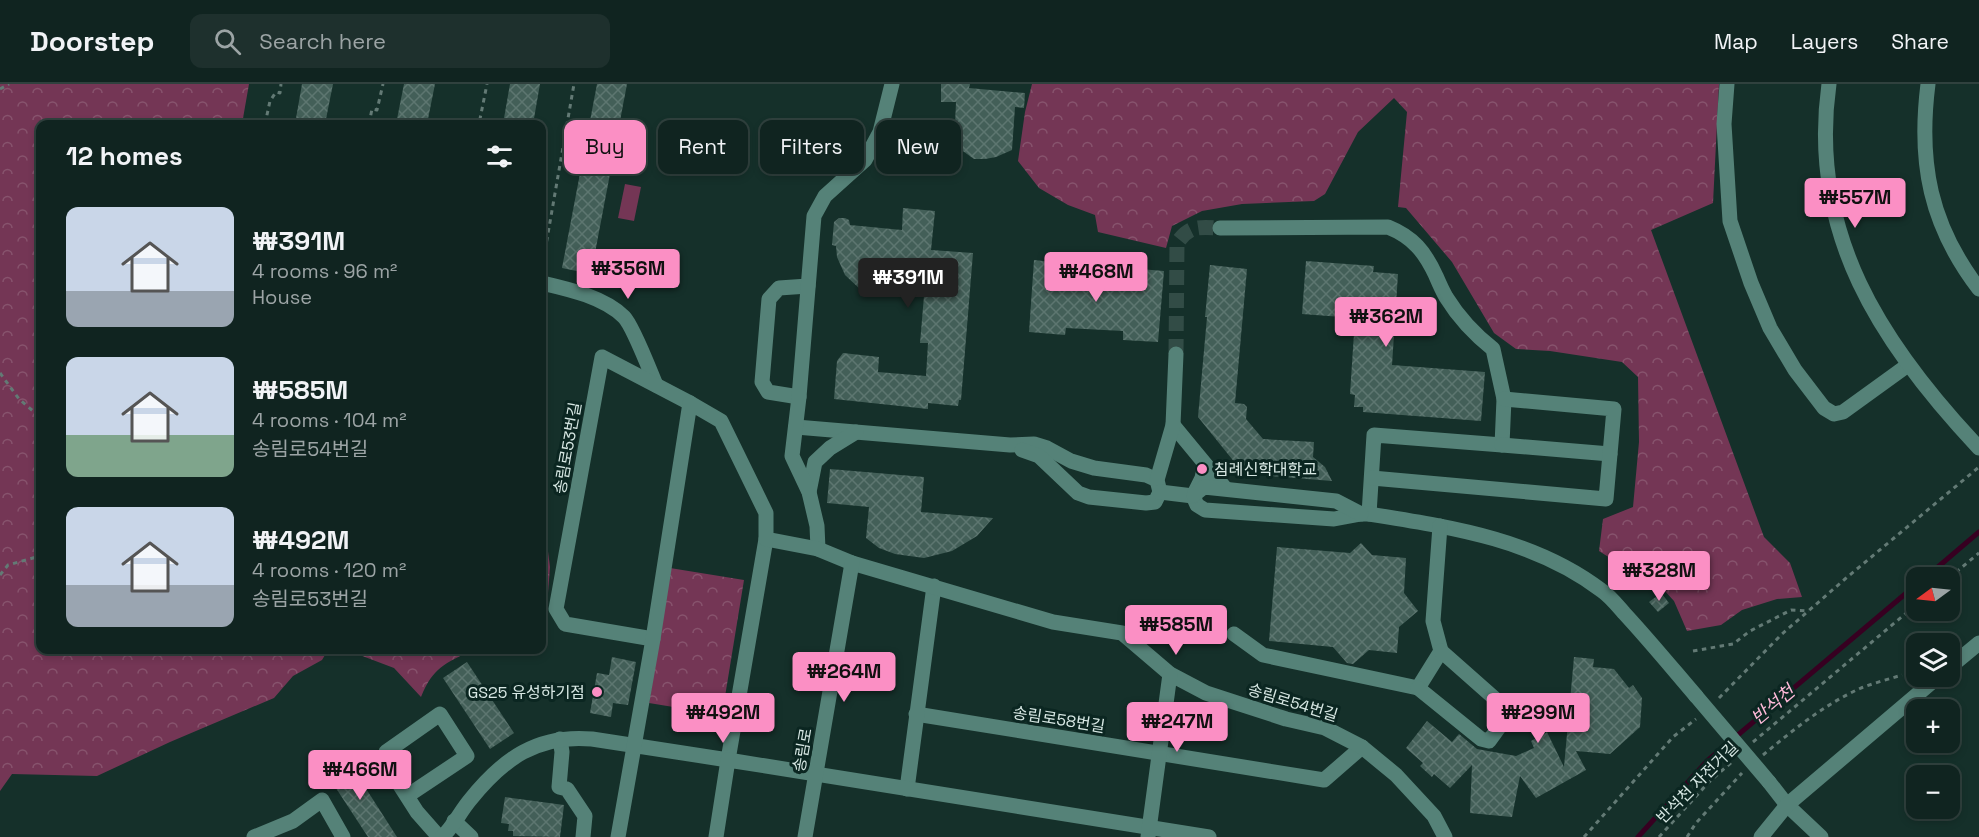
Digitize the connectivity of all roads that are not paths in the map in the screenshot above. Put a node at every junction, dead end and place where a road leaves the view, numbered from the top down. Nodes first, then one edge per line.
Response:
1 (891, 84) edge
2 (1727, 84) edge
3 (1829, 84) edge
4 (1928, 84) edge
5 (1220, 228) tunnel mouth
6 (546, 284) edge
7 (808, 286) junction
8 (1979, 289) edge
9 (1176, 354) tunnel mouth
10 (1908, 365) junction
11 (656, 385) junction
12 (799, 397) junction
13 (1504, 399) junction
14 (690, 403) junction
15 (1173, 425) junction
16 (796, 427) junction
17 (856, 432) junction
18 (1010, 445) junction
19 (1502, 445) junction
20 (1979, 448) edge
21 (1610, 454) junction
22 (1205, 464) junction
23 (1372, 478) junction
24 (1159, 486) junction
25 (1225, 488) junction
26 (809, 492) junction
27 (1193, 496) junction
28 (1365, 514) junction
29 (1440, 526) junction
30 (766, 538) junction
31 (818, 549) junction
32 (852, 563) junction
33 (934, 586) junction
34 (1234, 634) dead end
35 (652, 639) junction
36 (1979, 642) edge
37 (1441, 651) junction
38 (1960, 658) edge
39 (1170, 674) junction
40 (1926, 687) edge
41 (1418, 688) junction
42 (916, 714) junction
43 (560, 739) junction
44 (633, 746) junction
45 (1362, 747) junction
46 (1160, 754) junction
47 (728, 760) junction
48 (816, 774) junction
49 (907, 789) junction
50 (407, 796) junction
51 (1787, 805) junction
52 (454, 821) junction
53 (1149, 832) edge
54 (254, 837) edge
55 (343, 837) edge
56 (440, 837) edge
57 (471, 837) edge
58 (583, 837) edge
59 (618, 837) edge
60 (716, 837) edge
61 (805, 837) edge
62 (1209, 837) edge
63 (1445, 837) edge
64 (1761, 837) edge
65 (1821, 837) edge

1 - 7 street
2 - 10 street
3 - 10 street
4 - 8 street
5 - 13 street
6 - 11 street
7 - 12 street
7 - 12 street
9 - 15 street
10 - 20 street
11 - 14 street, 송림로53번길
11 - 35 street, 송림로53번길
12 - 16 street
13 - 19 street
13 - 21 street
14 - 30 street, 송림로53번길
14 - 35 street
15 - 22 street
15 - 24 street
16 - 17 street
16 - 26 street
17 - 18 street
17 - 26 street
18 - 24 street
18 - 24 street
19 - 21 street
19 - 23 street
21 - 23 street
22 - 25 street
22 - 27 street
23 - 28 street
24 - 27 street
25 - 27 street
25 - 28 street
26 - 31 street
27 - 28 street
28 - 29 street
29 - 37 street
29 - 51 street, bridge
30 - 31 street
30 - 47 street, 송림로53번길
31 - 32 street
32 - 33 street, 송림로54번길
32 - 48 street, 송림로
33 - 39 street, 송림로54번길
33 - 42 street
34 - 41 street
35 - 44 street
36 - 38 street
37 - 41 street
37 - 41 street
39 - 45 street, 송림로54번길
39 - 46 street
40 - 51 street
42 - 46 street, 송림로58번길
42 - 49 street
43 - 44 street
43 - 52 street
43 - 58 street
44 - 47 street
44 - 59 street
45 - 46 street, 송림로58번길
45 - 63 street, 송림로54번길
46 - 53 street
47 - 48 street
47 - 60 street, 송림로53번길
48 - 49 street
48 - 61 street, 송림로
49 - 53 street
50 - 50 street
50 - 56 street
51 - 64 street
51 - 65 street
52 - 56 street
52 - 57 street
53 - 62 street
54 - 55 street

